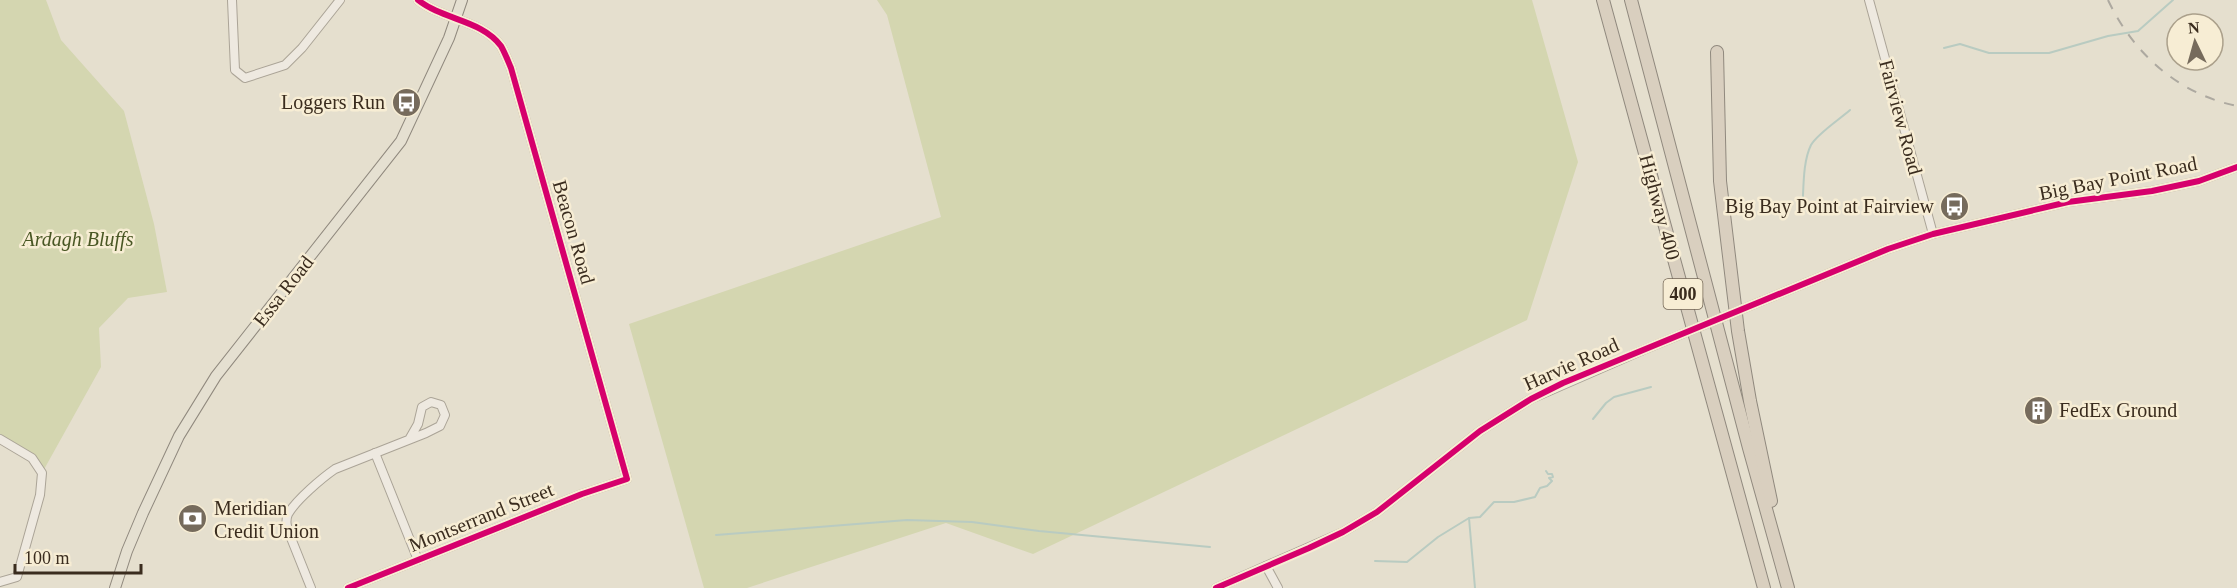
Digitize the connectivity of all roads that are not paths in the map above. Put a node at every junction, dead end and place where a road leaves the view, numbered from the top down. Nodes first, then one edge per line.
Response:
1 (232, 0) edge
2 (340, 0) edge
3 (418, 0) edge
4 (462, 0) edge
5 (1603, 0) edge
6 (1631, 0) edge
7 (1869, 0) edge
8 (455, 20) junction
9 (1717, 52) dead end
10 (2237, 167) edge
11 (1933, 234) junction
12 (410, 438) junction
13 (0, 439) edge
14 (375, 453) junction
15 (627, 479) joint
16 (1775, 541) junction
17 (418, 560) junction
18 (1266, 566) junction
19 (0, 582) edge
20 (115, 588) edge
21 (311, 588) edge
22 (348, 588) edge
23 (1216, 588) edge
24 (1278, 588) edge
25 (1764, 588) edge
26 (1788, 588) edge

1 - 2 street
3 - 8 street
4 - 8 main road, Essa Road
5 - 25 highway, Highway 400 / 400
6 - 16 highway, Highway 400 / 400
7 - 11 street, Fairview Road
8 - 15 street, Beacon Road
8 - 20 main road, Essa Road
9 - 16 highway
10 - 11 street, Big Bay Point Road
11 - 18 street, Harvie Road, bridge
12 - 12 street
12 - 14 street
13 - 19 street
14 - 17 street
14 - 21 street
15 - 17 street, Montserrand Street
16 - 26 highway, Highway 400 / 400
17 - 22 street, Montserrand Street
18 - 23 street, Harvie Road
18 - 24 street

